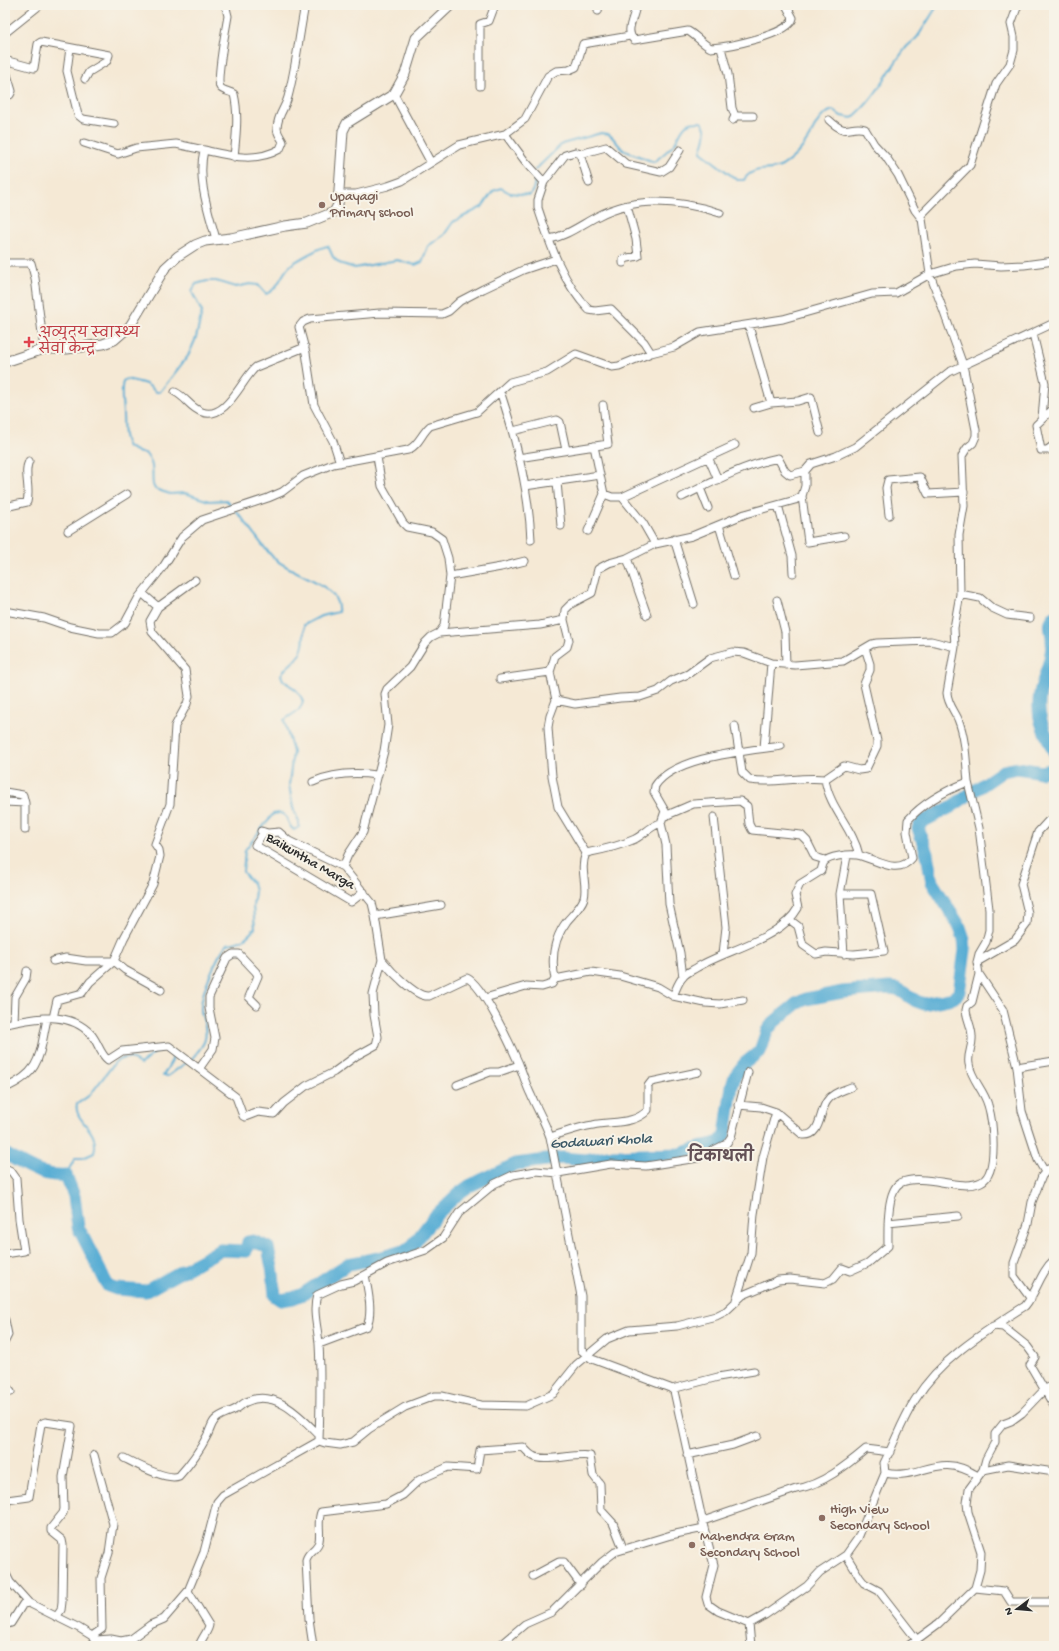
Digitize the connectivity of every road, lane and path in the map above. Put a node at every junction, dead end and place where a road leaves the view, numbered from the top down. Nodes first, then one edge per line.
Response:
1 (40, 5) edge
2 (305, 5) edge
3 (450, 5) edge
4 (495, 5) edge
5 (636, 5) edge
6 (786, 5) edge
7 (1018, 5) edge
8 (226, 8) dead end
9 (5, 33) edge
10 (630, 36) junction
11 (70, 48) junction
12 (720, 48) junction
13 (5, 62) edge
14 (5, 68) edge
15 (85, 79) dead end
16 (480, 86) dead end
17 (394, 94) junction
18 (5, 95) edge
19 (753, 116) dead end
20 (829, 120) dead end
21 (114, 124) dead end
22 (505, 134) junction
23 (84, 143) dead end
24 (204, 150) junction
25 (680, 150) dead end
26 (580, 154) junction
27 (234, 157) junction
28 (431, 163) junction
29 (544, 182) junction
30 (589, 183) dead end
31 (339, 194) junction
32 (627, 206) junction
33 (720, 213) dead end
34 (920, 216) junction
35 (216, 239) junction
36 (549, 239) junction
37 (556, 259) junction
38 (1054, 260) edge
39 (5, 263) edge
40 (623, 263) dead end
41 (930, 274) junction
42 (1054, 323) edge
43 (749, 326) junction
44 (1033, 334) junction
45 (304, 347) junction
46 (44, 349) junction
47 (651, 353) junction
48 (5, 362) edge
49 (963, 365) junction
50 (500, 391) junction
51 (175, 392) dead end
52 (771, 403) junction
53 (603, 406) dead end
54 (754, 408) dead end
55 (1054, 408) edge
56 (1042, 418) junction
57 (513, 431) junction
58 (820, 433) dead end
59 (735, 445) dead end
60 (1054, 445) edge
61 (594, 446) junction
62 (566, 450) junction
63 (377, 457) junction
64 (708, 457) junction
65 (518, 458) junction
66 (29, 461) dead end
67 (340, 462) junction
68 (805, 471) junction
69 (600, 475) junction
70 (718, 480) junction
71 (557, 482) junction
72 (525, 486) junction
73 (700, 488) junction
74 (964, 492) junction
75 (127, 494) dead end
76 (604, 494) junction
77 (682, 496) dead end
78 (802, 496) junction
79 (622, 497) junction
80 (778, 505) junction
81 (5, 507) edge
82 (708, 508) dead end
83 (889, 515) dead end
84 (561, 526) dead end
85 (719, 526) junction
86 (588, 530) dead end
87 (68, 531) dead end
88 (844, 536) dead end
89 (674, 539) junction
90 (531, 540) dead end
91 (655, 544) junction
92 (627, 558) junction
93 (525, 561) dead end
94 (794, 573) dead end
95 (450, 576) junction
96 (734, 576) dead end
97 (195, 580) dead end
98 (142, 593) junction
99 (960, 594) junction
100 (777, 600) dead end
101 (694, 604) dead end
102 (158, 607) junction
103 (5, 611) edge
104 (647, 615) dead end
105 (1030, 618) dead end
106 (564, 620) junction
107 (439, 633) junction
108 (955, 647) junction
109 (865, 648) junction
110 (771, 662) junction
111 (786, 665) junction
112 (550, 672) junction
113 (500, 679) dead end
114 (556, 700) junction
115 (735, 726) dead end
116 (781, 746) dead end
117 (764, 748) junction
118 (738, 751) junction
119 (376, 775) junction
120 (825, 779) junction
121 (313, 782) dead end
122 (968, 783) junction
123 (5, 792) edge
124 (5, 802) edge
125 (25, 803) junction
126 (714, 818) dead end
127 (663, 819) junction
128 (1054, 821) edge
129 (25, 830) dead end
130 (586, 853) junction
131 (847, 856) junction
132 (859, 856) junction
133 (825, 860) junction
134 (344, 867) junction
135 (364, 892) junction
136 (840, 894) junction
137 (441, 905) dead end
138 (375, 916) junction
139 (790, 920) junction
140 (723, 954) junction
141 (844, 954) junction
142 (382, 960) junction
143 (53, 961) dead end
144 (114, 961) junction
145 (977, 962) junction
146 (27, 971) dead end
147 (979, 974) junction
148 (683, 977) junction
149 (555, 979) junction
150 (160, 990) dead end
151 (673, 996) junction
152 (485, 998) junction
153 (743, 1000) dead end
154 (257, 1005) dead end
155 (50, 1019) junction
156 (14, 1022) junction
157 (5, 1024) edge
158 (1054, 1061) edge
159 (519, 1065) junction
160 (197, 1067) junction
161 (1017, 1067) junction
162 (698, 1072) dead end
163 (748, 1072) dead end
164 (457, 1085) dead end
165 (851, 1087) dead end
166 (5, 1088) edge
167 (738, 1105) junction
168 (776, 1112) junction
169 (551, 1140) junction
170 (1054, 1167) edge
171 (5, 1168) edge
172 (557, 1170) junction
173 (1045, 1172) junction
174 (958, 1216) dead end
175 (888, 1223) junction
176 (5, 1254) edge
177 (1054, 1260) edge
178 (365, 1275) junction
179 (1031, 1299) junction
180 (736, 1300) junction
181 (5, 1320) edge
182 (994, 1326) junction
183 (5, 1341) edge
184 (319, 1344) junction
185 (585, 1355) junction
186 (754, 1372) dead end
187 (5, 1385) edge
188 (1054, 1385) edge
189 (672, 1389) junction
190 (1045, 1389) junction
191 (11, 1392) dead end
192 (1054, 1406) edge
193 (757, 1436) dead end
194 (319, 1438) junction
195 (890, 1452) junction
196 (94, 1455) dead end
197 (687, 1455) junction
198 (124, 1458) dead end
199 (885, 1472) junction
200 (1054, 1472) edge
201 (981, 1473) junction
202 (6, 1500) edge
203 (5, 1512) edge
204 (703, 1524) junction
205 (623, 1548) junction
206 (846, 1555) junction
207 (5, 1572) edge
208 (533, 1576) dead end
209 (581, 1585) junction
210 (974, 1588) junction
211 (188, 1591) junction
212 (1054, 1602) edge
213 (29, 1603) junction
214 (56, 1617) junction
215 (749, 1624) junction
216 (5, 1625) edge
217 (917, 1640) junction
218 (95, 1641) edge
219 (199, 1646) edge
220 (313, 1646) edge
221 (499, 1646) edge
222 (751, 1646) edge
223 (908, 1646) edge

1 - 9 street
2 - 27 street
3 - 17 main road
4 - 16 street
5 - 10 street
6 - 12 street
7 - 34 street
8 - 27 street
10 - 12 street
10 - 22 street
11 - 13 street
11 - 15 street
11 - 21 street
12 - 19 street
14 - 18 street
17 - 28 street
17 - 31 main road
20 - 34 street
22 - 28 street
22 - 29 street
23 - 24 street
24 - 27 street
24 - 35 street
25 - 26 street
26 - 29 street
26 - 30 street
28 - 31 street
29 - 36 street
31 - 35 main road
32 - 33 street
32 - 36 street
32 - 40 street
34 - 41 street
35 - 46 main road
36 - 37 street
37 - 45 street
37 - 47 street
38 - 41 street
39 - 46 street
41 - 43 street
41 - 49 street
42 - 44 street
43 - 47 street
43 - 52 street
44 - 49 street
44 - 56 street
45 - 51 street
45 - 67 street
46 - 48 main road
47 - 50 street
49 - 68 street
49 - 74 street
50 - 57 street
50 - 63 street
52 - 54 street
52 - 58 street
53 - 61 street
55 - 56 street
56 - 60 street
57 - 62 street
57 - 65 street
59 - 64 street
61 - 62 street
61 - 69 street
62 - 65 street
63 - 67 street
63 - 95 street
64 - 70 street
64 - 79 street
65 - 72 street
66 - 81 street
67 - 98 street
68 - 70 street
68 - 78 street
69 - 71 street
69 - 76 street
70 - 73 street
71 - 72 street
71 - 84 street
72 - 90 street
73 - 77 street
73 - 82 street
74 - 83 street
74 - 99 street
75 - 87 street
76 - 79 street
76 - 86 street
78 - 80 street
78 - 88 street
79 - 91 street
80 - 85 street
80 - 94 street
85 - 89 street
85 - 96 street
89 - 91 street
89 - 101 street
91 - 92 street
92 - 104 street
92 - 106 street
93 - 95 street
95 - 107 street
97 - 102 street
98 - 102 street
98 - 103 street
99 - 105 street
99 - 108 street
100 - 111 street
102 - 144 street
106 - 107 street
106 - 112 street
107 - 119 street
108 - 109 street
108 - 122 street
109 - 111 street
109 - 120 street
110 - 111 street
110 - 114 street
110 - 117 street
112 - 113 street
112 - 114 street
114 - 130 street
115 - 118 street
116 - 117 street
117 - 118 street
118 - 120 street
118 - 127 street
119 - 121 street
119 - 134 street
120 - 132 street
122 - 132 street
122 - 145 street
123 - 125 street
124 - 125 street
125 - 129 street
126 - 140 street
127 - 130 street
127 - 133 street
127 - 148 street
128 - 145 street
130 - 149 street
131 - 132 street
131 - 133 street
131 - 136 street
133 - 139 street
134 - 135 street
134 - 135 street, Baikuntha Marga
135 - 138 street
136 - 141 street
136 - 141 street
137 - 138 street
138 - 142 street
139 - 140 street
139 - 141 street
140 - 148 street
142 - 152 street
142 - 160 street
143 - 144 street
144 - 150 street
144 - 155 street
145 - 147 street
146 - 156 street
147 - 161 street
147 - 175 street
148 - 151 street
149 - 151 street
149 - 152 street
151 - 153 street
152 - 159 street
154 - 160 street
155 - 156 street
155 - 160 street
155 - 166 street
156 - 157 street
158 - 161 street
159 - 164 street
159 - 169 street
161 - 173 street
162 - 169 street
163 - 167 street
165 - 168 street
167 - 168 street
167 - 172 street
168 - 180 street
169 - 172 street
170 - 173 street
171 - 176 street
172 - 178 street
172 - 185 street
173 - 179 street
174 - 175 street
175 - 180 street
177 - 179 street
178 - 184 street
178 - 184 street
179 - 182 street
180 - 185 street
181 - 183 street
182 - 190 street
182 - 195 street
184 - 194 street
185 - 189 street
185 - 194 street
186 - 189 street
187 - 191 street
188 - 190 street
189 - 197 street
190 - 192 street
190 - 201 street
193 - 197 street
194 - 198 street
194 - 211 street
195 - 199 street
195 - 204 street
196 - 218 street
197 - 204 street
199 - 201 street
199 - 206 street
200 - 201 street
201 - 210 street
202 - 203 street
202 - 214 street
204 - 205 street
204 - 215 street
205 - 209 street
205 - 220 street
206 - 215 street
206 - 217 street
207 - 213 street
208 - 209 street
209 - 221 street
210 - 212 street
210 - 217 street
211 - 218 street
211 - 219 street
213 - 214 street
213 - 216 street
214 - 218 street
215 - 222 street
217 - 223 street

